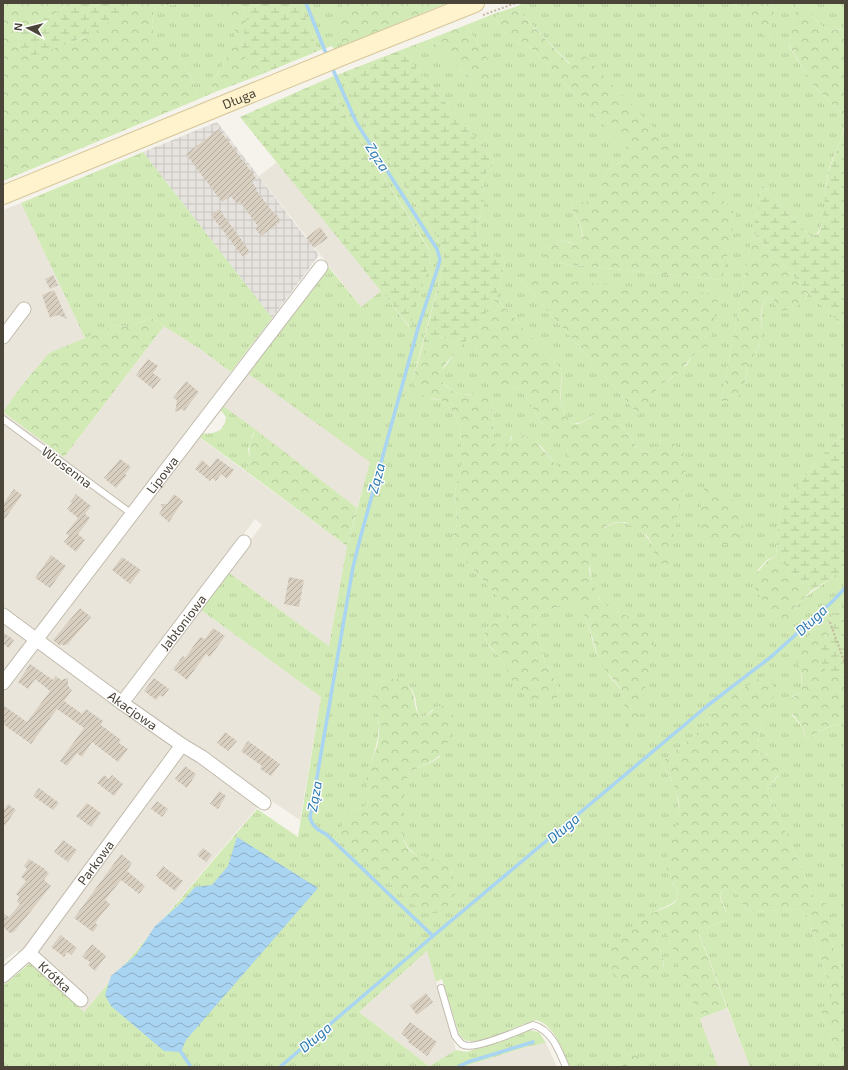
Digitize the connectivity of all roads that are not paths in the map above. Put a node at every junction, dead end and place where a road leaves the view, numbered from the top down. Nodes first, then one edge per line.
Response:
1 (475, 3) edge
2 (3, 195) edge
3 (321, 267) dead end
4 (24, 309) dead end
5 (3, 337) edge
6 (3, 419) edge
7 (132, 514) junction
8 (244, 542) dead end
9 (3, 615) edge
10 (36, 639) junction
11 (3, 683) edge
12 (122, 703) junction
13 (182, 744) junction
14 (264, 803) dead end
15 (28, 953) junction
16 (3, 976) edge
17 (442, 988) dead end
18 (81, 1000) dead end
19 (566, 1067) edge

1 - 2 street, Długa
3 - 7 street, Lipowa
4 - 5 street
6 - 7 lane, Wiosenna
7 - 10 street, Lipowa
8 - 12 street, Jabłoniowa
9 - 10 street, Akacjowa
10 - 11 street, Lipowa
10 - 12 street, Akacjowa
12 - 13 street, Akacjowa
13 - 14 street, Akacjowa
13 - 15 street, Parkowa
15 - 16 street, Parkowa
15 - 18 street, Krótka
17 - 19 lane

